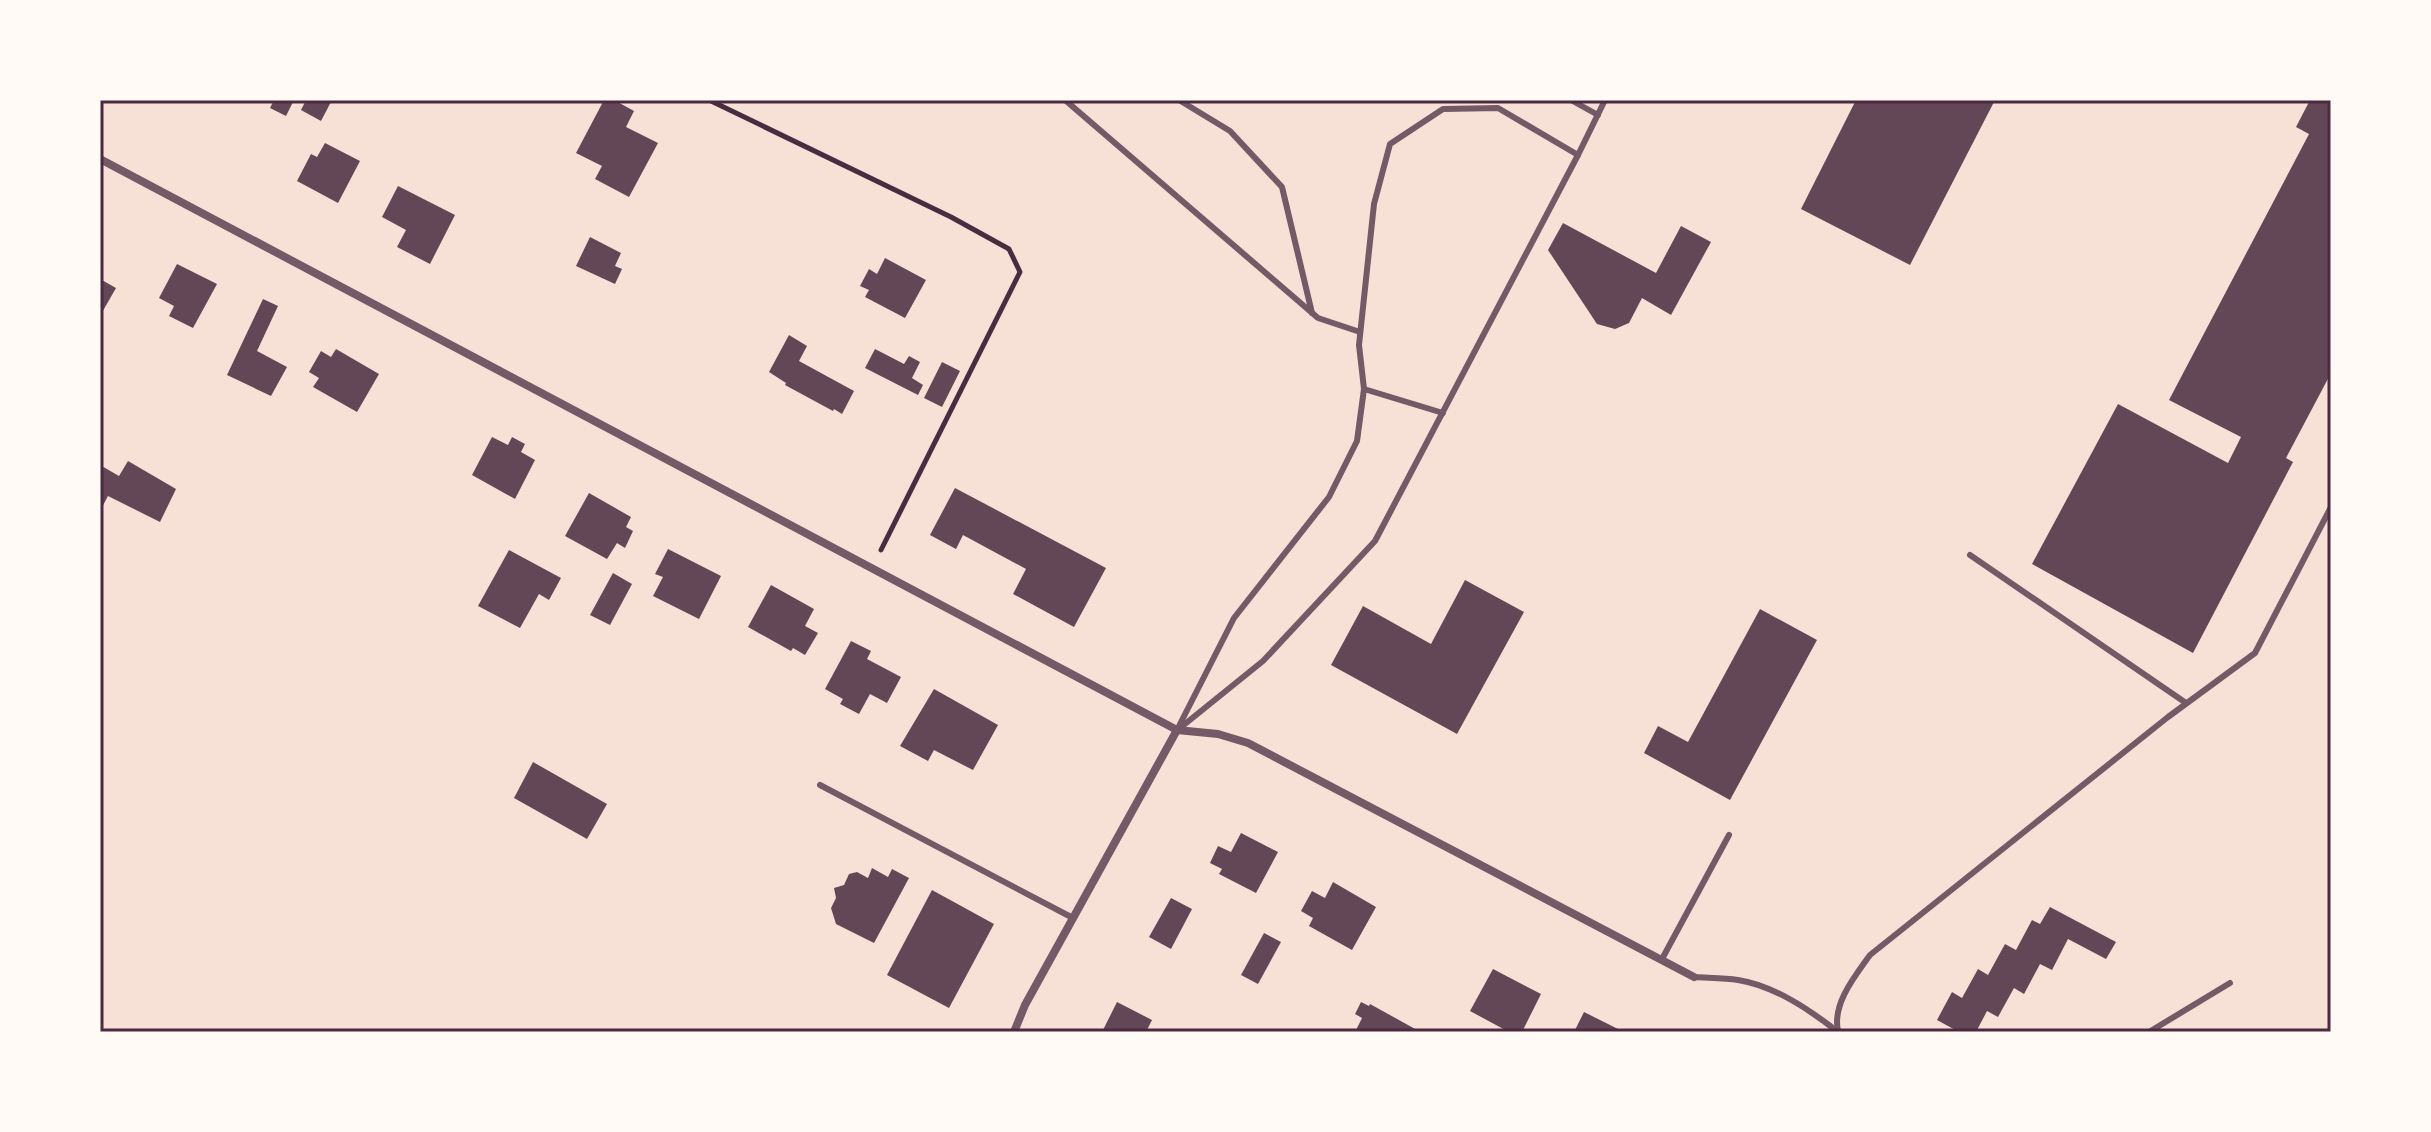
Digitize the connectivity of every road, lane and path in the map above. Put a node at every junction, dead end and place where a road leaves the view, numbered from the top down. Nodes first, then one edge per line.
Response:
1 (709, 100) edge
2 (1065, 100) edge
3 (1179, 100) edge
4 (1501, 100) edge
5 (1571, 100) edge
6 (1605, 100) edge
7 (1498, 108) junction
8 (1598, 115) junction
9 (1578, 155) junction
10 (100, 159) edge
11 (1312, 313) junction
12 (1360, 332) junction
13 (1364, 389) junction
14 (1443, 413) junction
15 (2331, 507) edge
16 (1970, 555) dead end
17 (871, 568) junction
18 (2186, 703) junction
19 (1177, 730) junction
20 (820, 785) dead end
21 (1729, 835) dead end
22 (1073, 918) junction
23 (1662, 959) junction
24 (1694, 977) joint
25 (2230, 983) dead end
26 (1014, 1032) edge
27 (1838, 1032) edge
28 (2149, 1032) edge

1 - 17 path
2 - 11 lane
3 - 11 lane
4 - 7 lane
5 - 8 lane
6 - 8 lane
7 - 9 lane
7 - 12 lane
8 - 9 lane
9 - 14 lane
10 - 17 street
11 - 12 lane
12 - 13 lane
13 - 14 lane
13 - 19 lane
14 - 19 lane
15 - 18 lane
16 - 18 lane
17 - 19 street
18 - 27 lane
19 - 22 street
19 - 23 street
20 - 22 lane
21 - 23 lane
22 - 26 street
23 - 24 street
24 - 27 lane
25 - 28 lane

